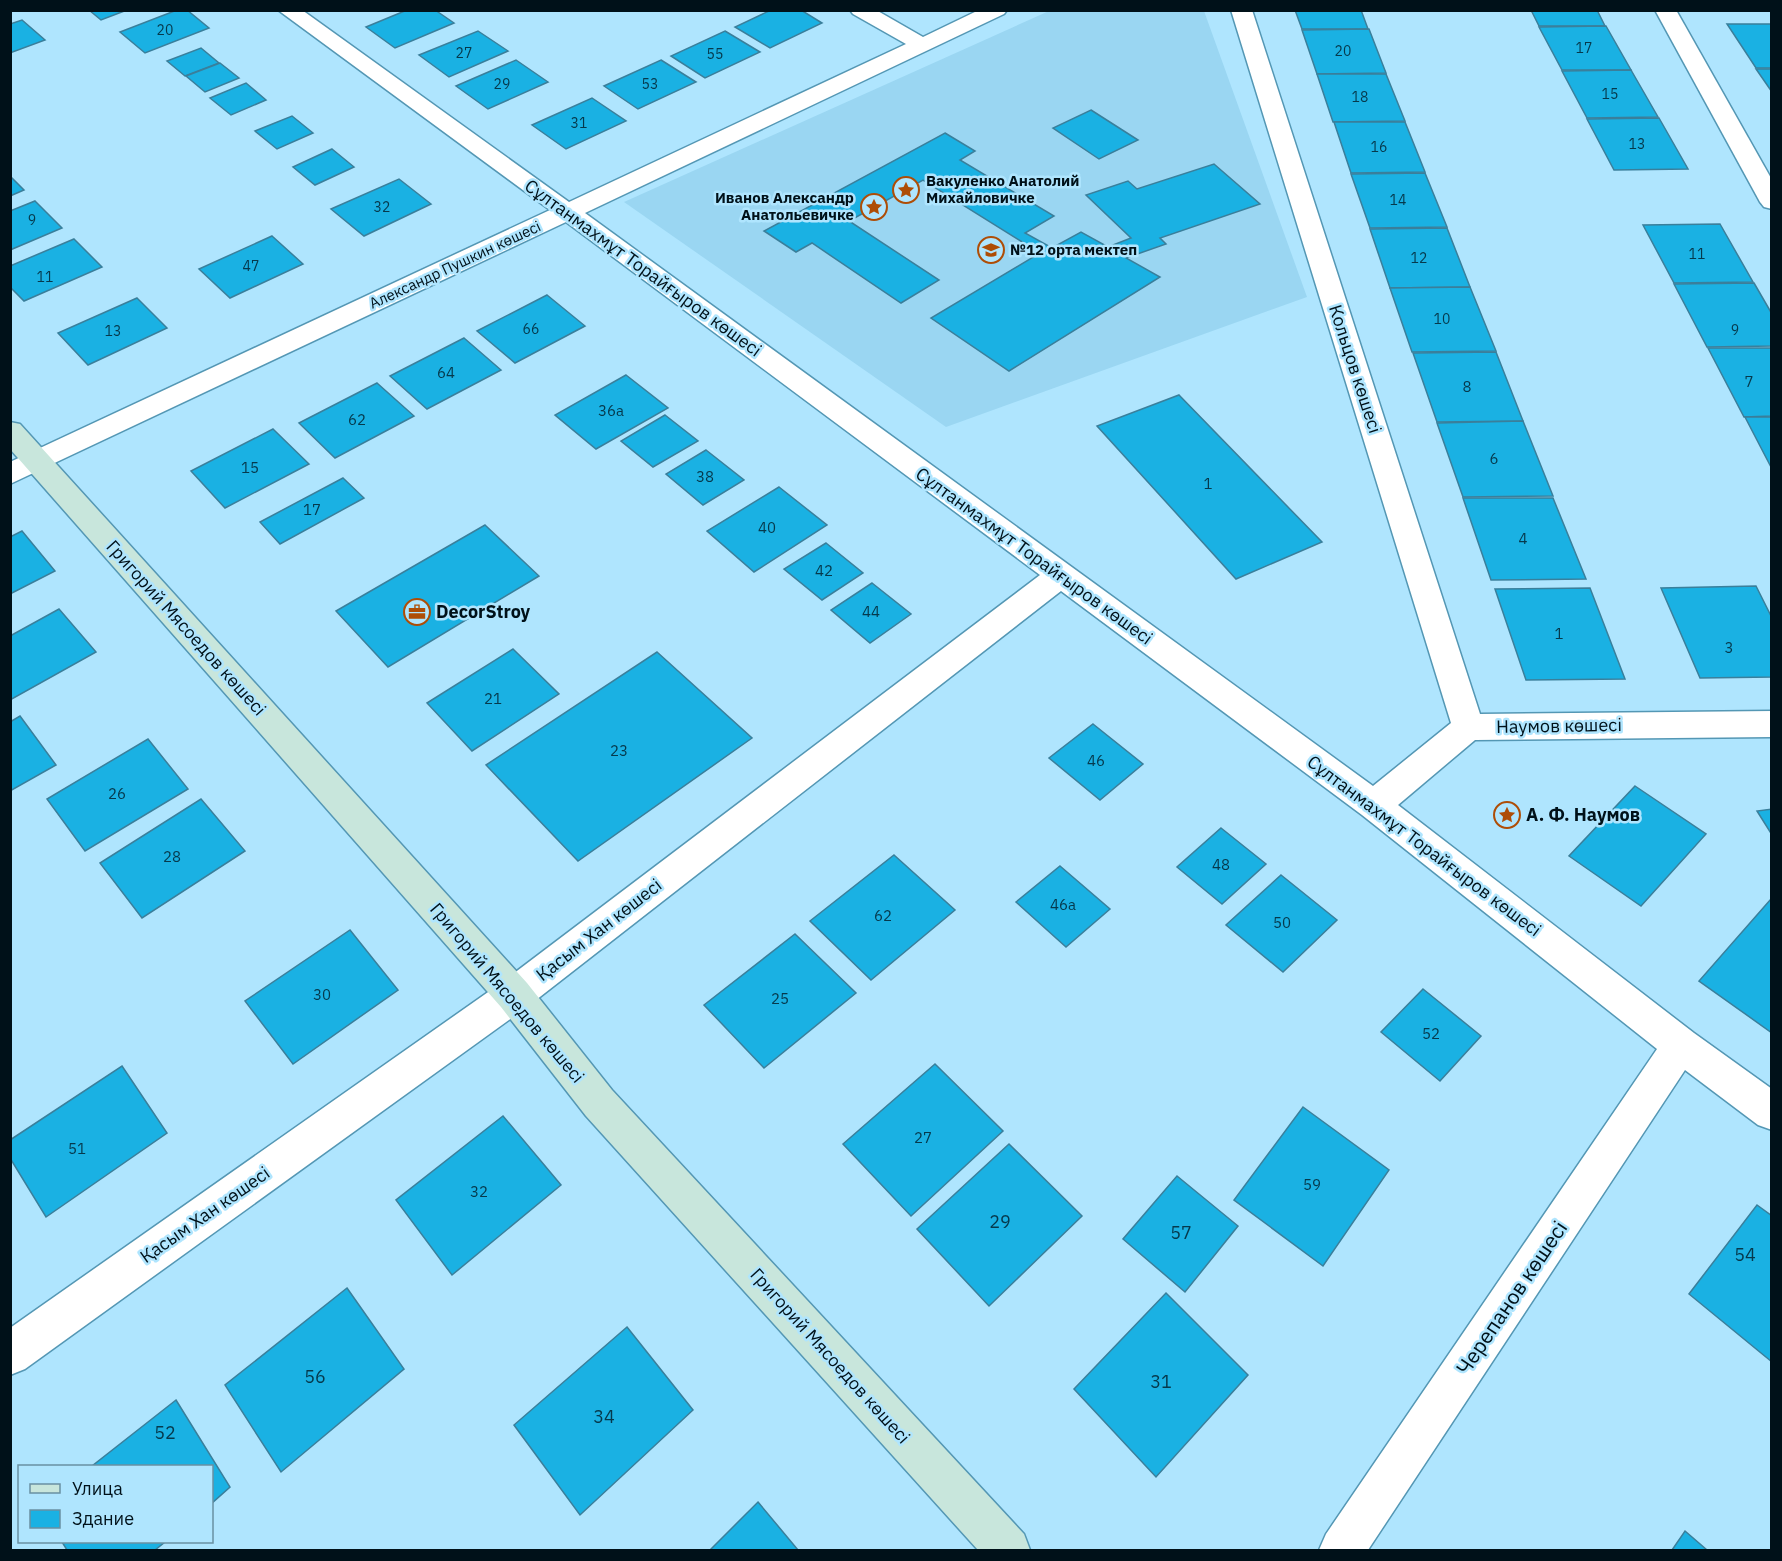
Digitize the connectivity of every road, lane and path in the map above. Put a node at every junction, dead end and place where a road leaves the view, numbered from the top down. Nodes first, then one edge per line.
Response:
1 (288, 10) edge
2 (860, 10) edge
3 (997, 10) edge
4 (1241, 10) edge
5 (1665, 10) edge
6 (924, 45) junction
7 (1772, 202) edge
8 (568, 212) junction
9 (10, 430) edge
10 (24, 468) edge
11 (1060, 576) junction
12 (1772, 724) edge
13 (1468, 727) junction
14 (1374, 805) junction
15 (514, 995) junction
16 (1681, 1045) junction
17 (1772, 1112) edge
18 (10, 1353) edge
19 (1008, 1551) edge
20 (1342, 1551) edge

1 - 8 street, Сұлтанмахмұт Торайғыров көшесі
2 - 6 street
3 - 6 street, Александр Пушкин көшесі
4 - 13 street, Кольцов көшесі
5 - 7 street
6 - 8 street, Александр Пушкин көшесі
8 - 10 street, Александр Пушкин көшесі
8 - 11 street, Сұлтанмахмұт Торайғыров көшесі
9 - 10 main road, Григорий Мясоедов көшесі
10 - 15 main road, Григорий Мясоедов көшесі
11 - 14 street, Сұлтанмахмұт Торайғыров көшесі
11 - 15 street, Қасым Хан көшесі
12 - 13 street, Наумов көшесі
13 - 14 street
14 - 16 street, Сұлтанмахмұт Торайғыров көшесі
15 - 18 street, Қасым Хан көшесі
15 - 19 main road, Григорий Мясоедов көшесі
16 - 17 street, Сұлтанмахмұт Торайғыров көшесі
16 - 20 street, Черепанов көшесі

